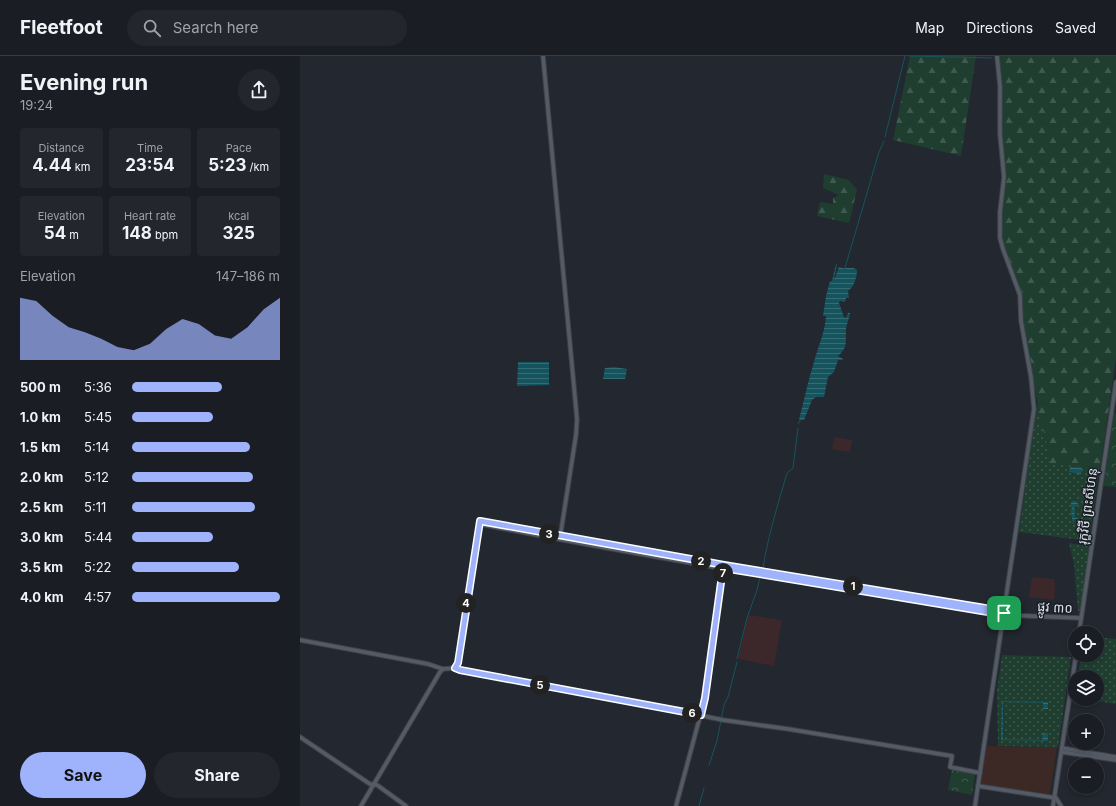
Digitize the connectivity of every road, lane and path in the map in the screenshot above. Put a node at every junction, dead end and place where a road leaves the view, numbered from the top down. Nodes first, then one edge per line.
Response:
1 (542, 56) edge
2 (997, 56) edge
3 (1116, 382) edge
4 (560, 537) junction
5 (724, 567) junction
6 (1004, 613) junction
7 (1081, 618) junction
8 (1080, 626) edge
9 (300, 640) edge
10 (1075, 662) edge
11 (455, 668) junction
12 (443, 669) junction
13 (701, 715) junction
14 (300, 737) edge
15 (1062, 750) junction
16 (1116, 758) edge
17 (980, 773) junction
18 (374, 785) junction
19 (978, 786) junction
20 (1054, 797) junction
21 (361, 806) edge
22 (406, 806) edge
23 (676, 806) edge
24 (975, 806) edge
25 (1053, 806) edge
26 (1061, 806) edge

1 - 4 street
2 - 6 street
3 - 7 street, រុក្ខវិថី ព្រះសីហនុ
4 - 5 street, ផ្លូវ ៣០
4 - 11 street, ផ្លូវ ៣០
5 - 6 street, ផ្លូវ ៣០
5 - 13 street
6 - 7 street, ផ្លូវ ៣០
6 - 17 street
7 - 8 street, រុក្ខវិថី ព្រះសីហនុ
9 - 12 street
10 - 15 street
11 - 12 street
11 - 13 street
12 - 18 street
13 - 17 street
13 - 23 street
14 - 18 street
15 - 16 street
15 - 20 street
17 - 19 street
18 - 21 street
18 - 22 street
19 - 20 street
19 - 24 street
20 - 25 street
20 - 26 street

